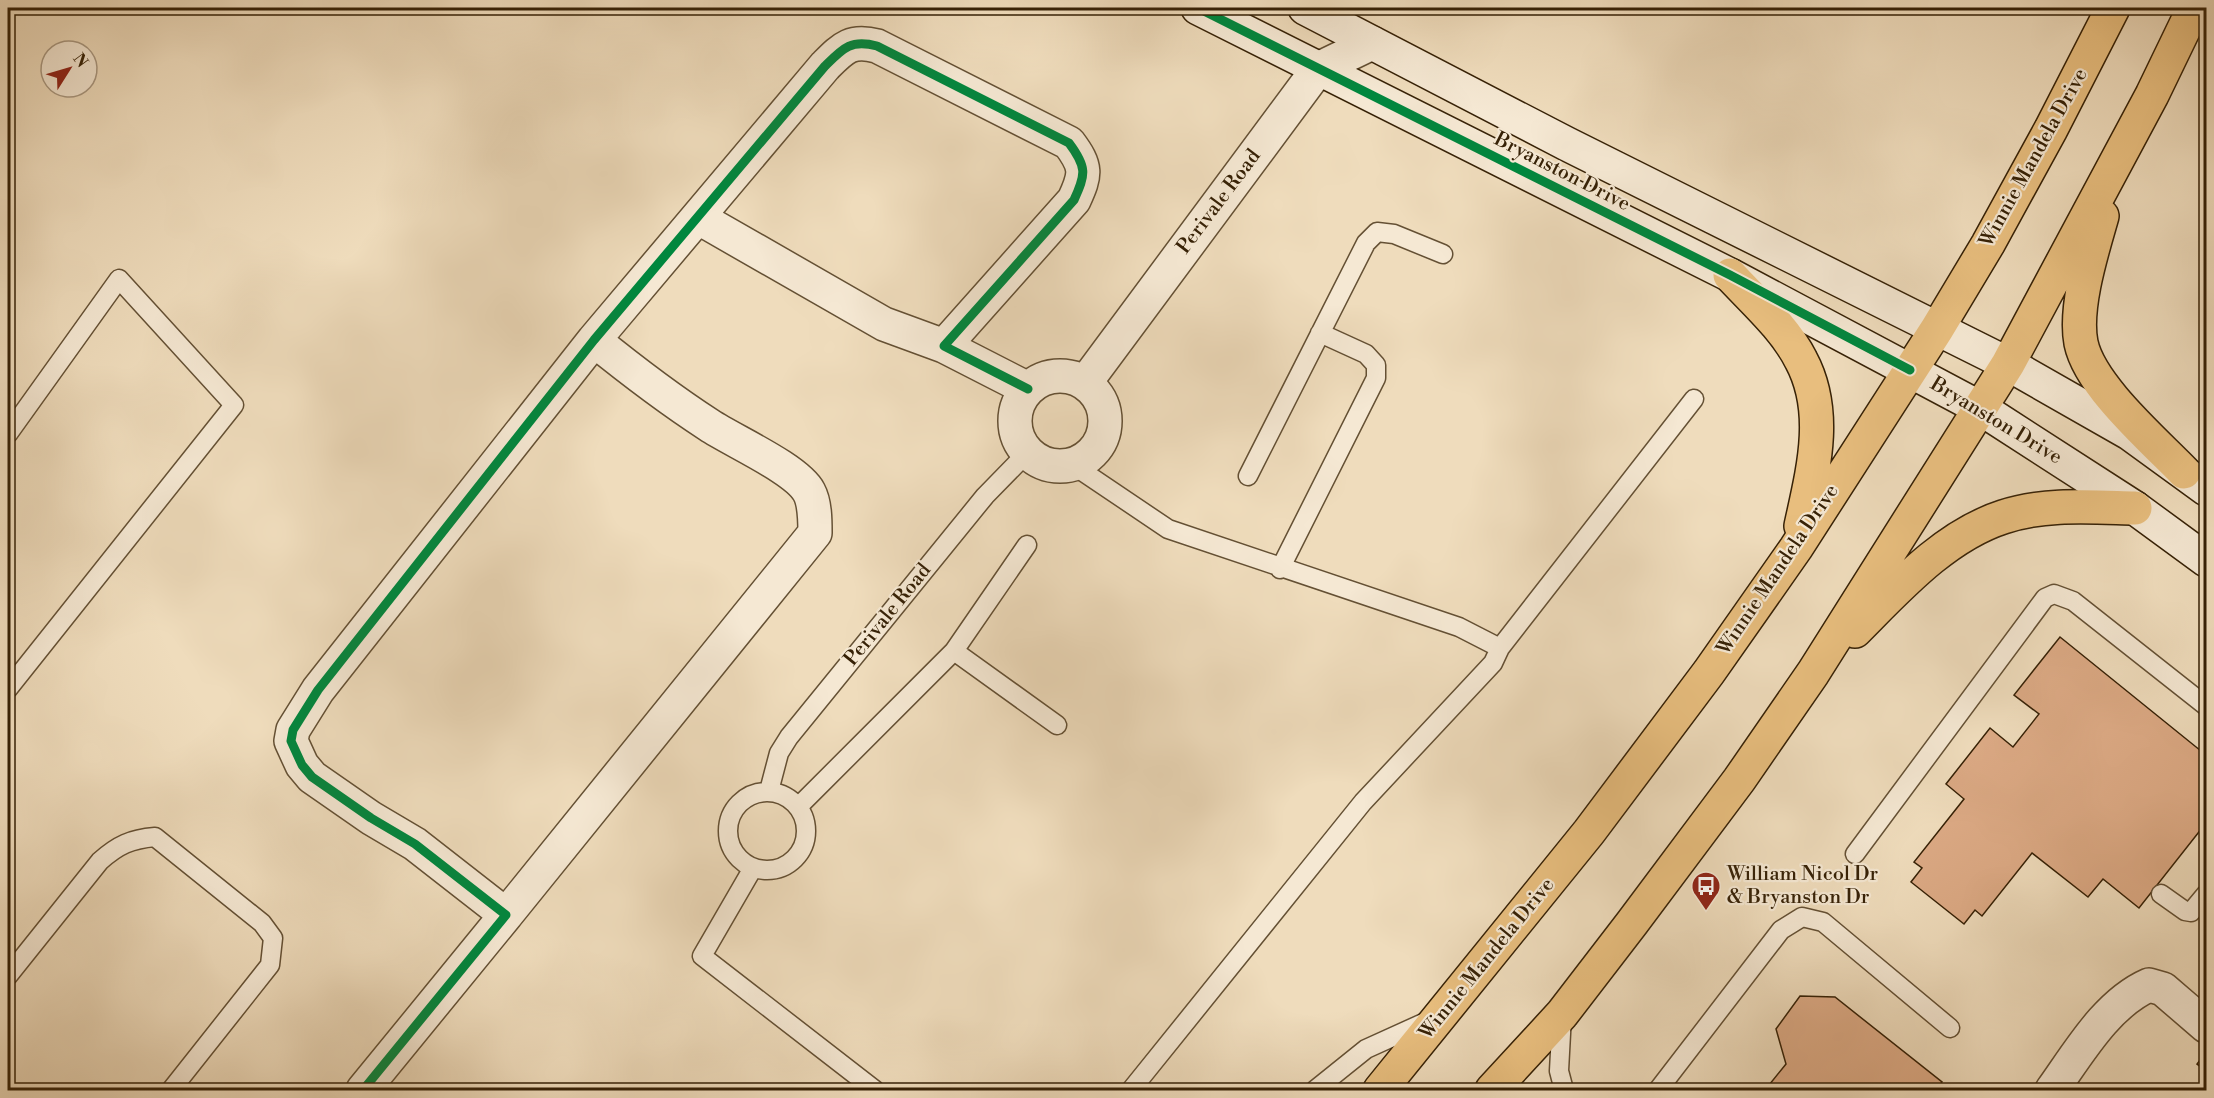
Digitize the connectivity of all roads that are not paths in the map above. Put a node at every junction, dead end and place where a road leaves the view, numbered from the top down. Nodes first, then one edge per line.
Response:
1 (1198, 8) edge
2 (1305, 8) edge
3 (2113, 8) edge
4 (2194, 8) edge
5 (1372, 43) junction
6 (1318, 69) junction
7 (2119, 157) junction
8 (699, 218) junction
9 (1443, 254) dead end
10 (1730, 275) junction
11 (1937, 329) junction
12 (1320, 333) junction
13 (594, 340) junction
14 (944, 346) junction
15 (2008, 364) junction
16 (1910, 370) junction
17 (1085, 383) junction
18 (1029, 389) junction
19 (1694, 399) dead end
20 (1980, 408) junction
21 (8, 434) edge
22 (1029, 453) junction
23 (1073, 465) junction
24 (1248, 476) dead end
25 (2195, 480) edge
26 (2136, 508) junction
27 (1027, 545) dead end
28 (1796, 548) junction
29 (2206, 560) edge
30 (1280, 569) junction
31 (1500, 648) junction
32 (954, 651) junction
33 (1813, 673) junction
34 (8, 689) edge
35 (2206, 706) edge
36 (1057, 725) dead end
37 (769, 791) junction
38 (798, 807) junction
39 (1855, 854) dead end
40 (753, 868) junction
41 (2161, 894) dead end
42 (2206, 894) edge
43 (506, 915) junction
44 (8, 976) edge
45 (1562, 1014) junction
46 (1438, 1016) junction
47 (2206, 1026) edge
48 (1950, 1028) dead end
49 (1138, 1088) edge
50 (171, 1090) edge
51 (363, 1090) edge
52 (875, 1090) edge
53 (1315, 1090) edge
54 (1380, 1090) edge
55 (1492, 1090) edge
56 (1564, 1090) edge
57 (1658, 1090) edge
58 (2052, 1090) edge

1 - 6 street, Bryanston Drive
2 - 5 street, Bryanston Drive
3 - 11 main road, Winnie Mandela Drive
4 - 7 main road
5 - 6 street, Perivale Road
5 - 11 street, Bryanston Drive
6 - 10 street, Bryanston Drive
6 - 17 street, Perivale Road
7 - 15 main road
7 - 25 main road
8 - 13 street
8 - 14 street
8 - 14 street
9 - 12 lane
10 - 16 street, Bryanston Drive
10 - 28 main road
11 - 15 street, Bryanston Drive
11 - 16 main road, Winnie Mandela Drive
12 - 24 lane
12 - 30 lane
13 - 43 street
13 - 43 street
14 - 18 street
15 - 20 main road
15 - 25 street, Bryanston Drive
16 - 20 street, Bryanston Drive
16 - 28 main road, Winnie Mandela Drive
17 - 18 street
17 - 23 street
18 - 22 street
19 - 31 lane
20 - 26 street, Bryanston Drive
20 - 33 main road
21 - 34 lane
22 - 23 street
22 - 37 lane, Perivale Road
23 - 30 lane
26 - 29 street, Bryanston Drive
26 - 33 main road
27 - 32 lane
28 - 46 main road, Winnie Mandela Drive
30 - 31 lane
31 - 49 lane
32 - 36 lane
32 - 38 lane
33 - 45 main road
35 - 39 lane
37 - 38 lane
37 - 40 lane
38 - 40 lane
40 - 52 lane
41 - 42 lane
43 - 51 street
44 - 50 lane
45 - 55 main road
45 - 56 lane
46 - 53 lane
46 - 54 main road, Winnie Mandela Drive
47 - 58 street
48 - 57 lane

